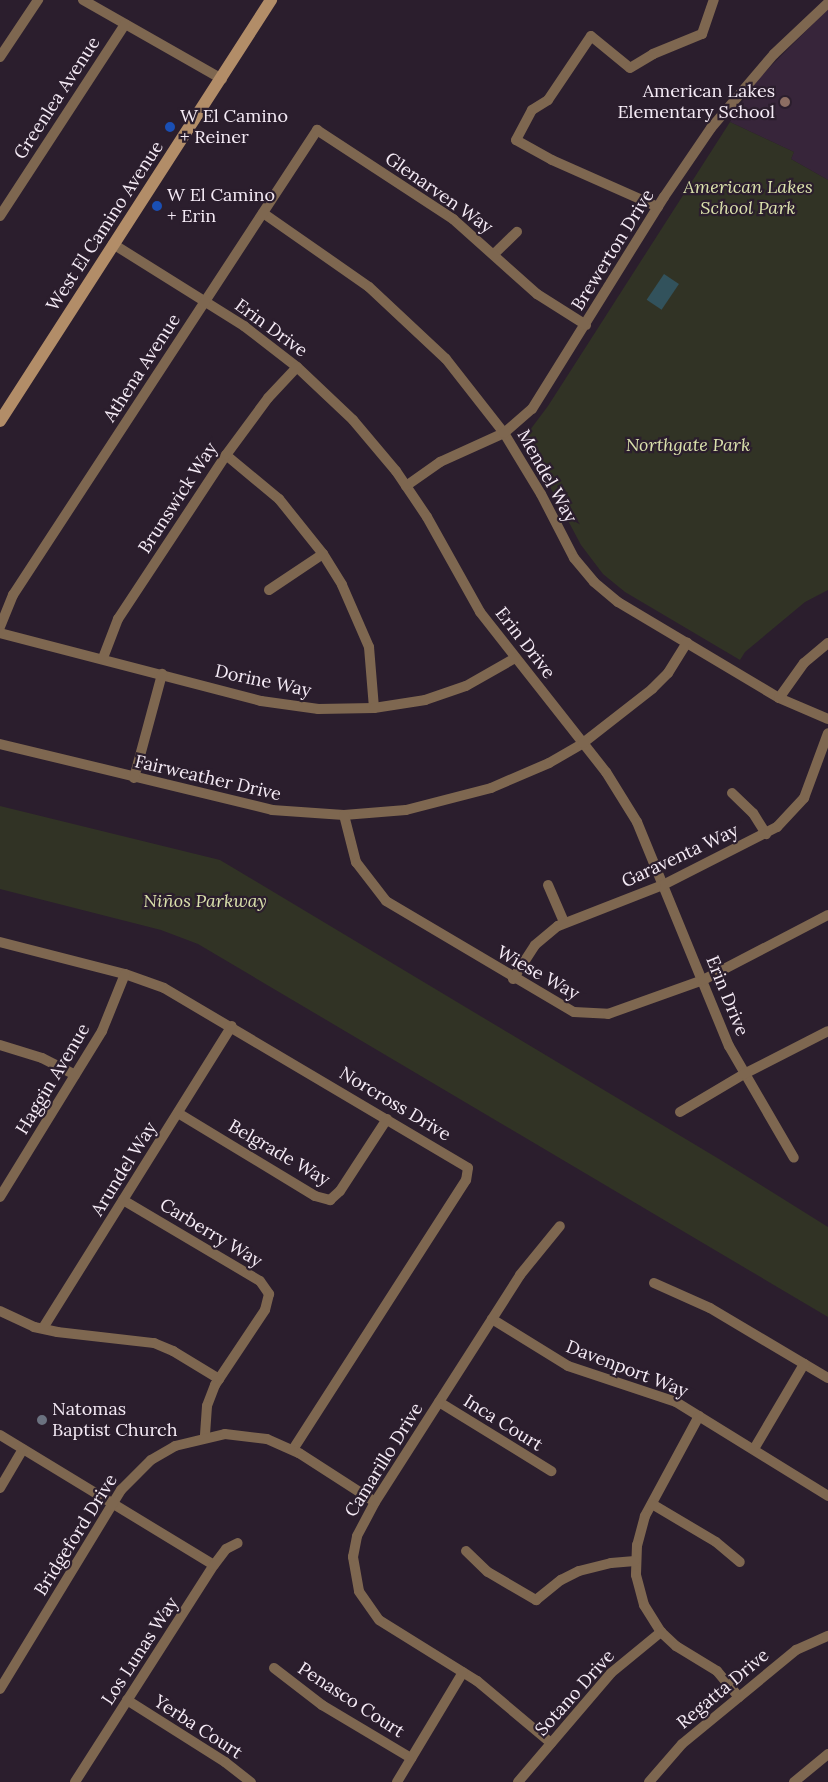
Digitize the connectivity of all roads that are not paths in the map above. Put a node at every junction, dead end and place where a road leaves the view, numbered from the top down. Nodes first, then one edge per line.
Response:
1 (38, 0) edge
2 (84, 0) edge
3 (271, 0) edge
4 (714, 0) edge
5 (828, 3) edge
6 (125, 24) junction
7 (0, 57) edge
8 (222, 79) junction
9 (317, 130) joint
10 (658, 207) junction
11 (263, 213) junction
12 (0, 216) edge
13 (517, 232) dead end
14 (113, 244) junction
15 (494, 254) junction
16 (205, 302) junction
17 (586, 324) junction
18 (297, 367) junction
19 (0, 421) edge
20 (504, 433) junction
21 (226, 455) junction
22 (406, 486) junction
23 (323, 554) junction
24 (269, 590) dead end
25 (0, 627) edge
26 (0, 633) edge
27 (687, 643) junction
28 (828, 643) edge
29 (103, 658) junction
30 (515, 658) junction
31 (162, 674) junction
32 (779, 698) junction
33 (374, 708) junction
34 (828, 719) edge
35 (828, 732) edge
36 (583, 743) junction
37 (0, 744) edge
38 (134, 778) junction
39 (732, 793) dead end
40 (344, 815) junction
41 (766, 834) junction
42 (665, 884) junction
43 (548, 885) dead end
44 (828, 915) edge
45 (564, 922) junction
46 (0, 942) edge
47 (125, 974) junction
48 (513, 979) junction
49 (702, 980) junction
50 (232, 1026) junction
51 (828, 1031) edge
52 (0, 1045) edge
53 (744, 1074) junction
54 (75, 1075) junction
55 (680, 1112) dead end
56 (178, 1113) junction
57 (387, 1119) junction
58 (794, 1158) dead end
59 (1, 1194) edge
60 (123, 1200) junction
61 (560, 1226) dead end
62 (654, 1283) dead end
63 (0, 1311) edge
64 (492, 1320) junction
65 (43, 1328) junction
66 (804, 1364) junction
67 (828, 1378) edge
68 (219, 1379) junction
69 (439, 1402) junction
70 (699, 1416) junction
71 (0, 1435) edge
72 (205, 1436) junction
73 (754, 1448) junction
74 (293, 1449) junction
75 (24, 1450) junction
76 (550, 1471) dead end
77 (0, 1488) edge
78 (828, 1496) edge
79 (375, 1502) junction
80 (113, 1503) junction
81 (652, 1504) junction
82 (238, 1543) dead end
83 (466, 1551) dead end
84 (635, 1562) junction
85 (740, 1562) dead end
86 (214, 1565) junction
87 (661, 1632) junction
88 (827, 1639) edge
89 (274, 1668) dead end
90 (463, 1672) junction
91 (0, 1689) edge
92 (739, 1697) junction
93 (127, 1700) junction
94 (551, 1743) junction
95 (828, 1754) edge
96 (412, 1758) junction
97 (75, 1782) edge
98 (251, 1782) edge
99 (397, 1782) edge
100 (518, 1782) edge
101 (649, 1782) edge
102 (794, 1782) edge

1 - 7 street
2 - 6 street
3 - 8 main road, West El Camino Avenue
4 - 10 street
5 - 10 street, Brewerton Drive
6 - 8 street
6 - 12 street, Greenlea Avenue
8 - 14 main road, West El Camino Avenue
9 - 11 street, Athena Avenue
9 - 15 street, Glenarven Way
10 - 17 street, Brewerton Drive
11 - 16 street, Athena Avenue
11 - 20 street, Mendel Way
13 - 15 street
14 - 16 street, Erin Drive
14 - 19 main road, West El Camino Avenue
15 - 17 street, Glenarven Way
16 - 18 street, Erin Drive
16 - 25 street, Athena Avenue
17 - 20 street, Brewerton Drive
18 - 21 street, Brunswick Way
18 - 22 street, Erin Drive
20 - 22 street, Brewerton Drive
20 - 27 street, Mendel Way
21 - 23 street
21 - 29 street, Brunswick Way
22 - 30 street, Erin Drive
23 - 24 street
23 - 33 street
26 - 29 street, Dorine Way
27 - 32 street, Mendel Way
27 - 36 street, Fairweather Drive
28 - 32 street
29 - 31 street, Dorine Way
30 - 33 street, Dorine Way
30 - 36 street, Erin Drive
31 - 33 street, Dorine Way
31 - 38 street
32 - 34 street, Mendel Way
35 - 41 street, Garaventa Way
36 - 40 street, Fairweather Drive
36 - 42 street, Erin Drive
37 - 38 street, Fairweather Drive
38 - 40 street, Fairweather Drive
39 - 41 street
40 - 48 street, Wiese Way
41 - 42 street, Garaventa Way
42 - 45 street, Garaventa Way
42 - 49 street, Erin Drive
43 - 45 street
44 - 49 street, Wiese Way
45 - 48 street, Garaventa Way
46 - 47 street, Norcross Drive
47 - 50 street, Norcross Drive
47 - 54 street, Haggin Avenue
48 - 49 street, Wiese Way
49 - 53 street, Erin Drive
50 - 56 street, Arundel Way
50 - 57 street, Norcross Drive
51 - 53 street
52 - 54 street
53 - 55 street
53 - 58 street, Erin Drive
54 - 59 street, Haggin Avenue
56 - 57 street, Belgrade Way
56 - 60 street, Arundel Way
57 - 74 street, Norcross Drive
60 - 65 street, Arundel Way
60 - 68 street, Carberry Way
61 - 64 street, Camarillo Drive
62 - 66 street
63 - 65 street
64 - 69 street, Camarillo Drive
64 - 70 street, Davenport Way
65 - 68 street
66 - 67 street
66 - 73 street
68 - 72 street, Carberry Way
69 - 76 street, Inca Court
69 - 79 street, Camarillo Drive
70 - 73 street, Davenport Way
70 - 81 street
71 - 75 street
72 - 74 street, Bridgeford Drive
72 - 80 street, Bridgeford Drive
73 - 78 street, Davenport Way
74 - 79 street, Bridgeford Drive
75 - 77 street
75 - 80 street
79 - 90 street, Camarillo Drive
80 - 86 street
80 - 91 street, Bridgeford Drive
81 - 84 street
81 - 85 street
82 - 86 street, Los Lunas Way
83 - 84 street
84 - 87 street
86 - 93 street, Los Lunas Way
87 - 92 street
87 - 94 street, Sotano Drive
88 - 92 street, Regatta Drive
89 - 96 street, Penasco Court
90 - 94 street, Camarillo Drive
90 - 96 street
92 - 101 street, Regatta Drive
93 - 97 street, Los Lunas Way
93 - 98 street, Yerba Court
94 - 100 street, Sotano Drive
95 - 102 street
96 - 99 street

